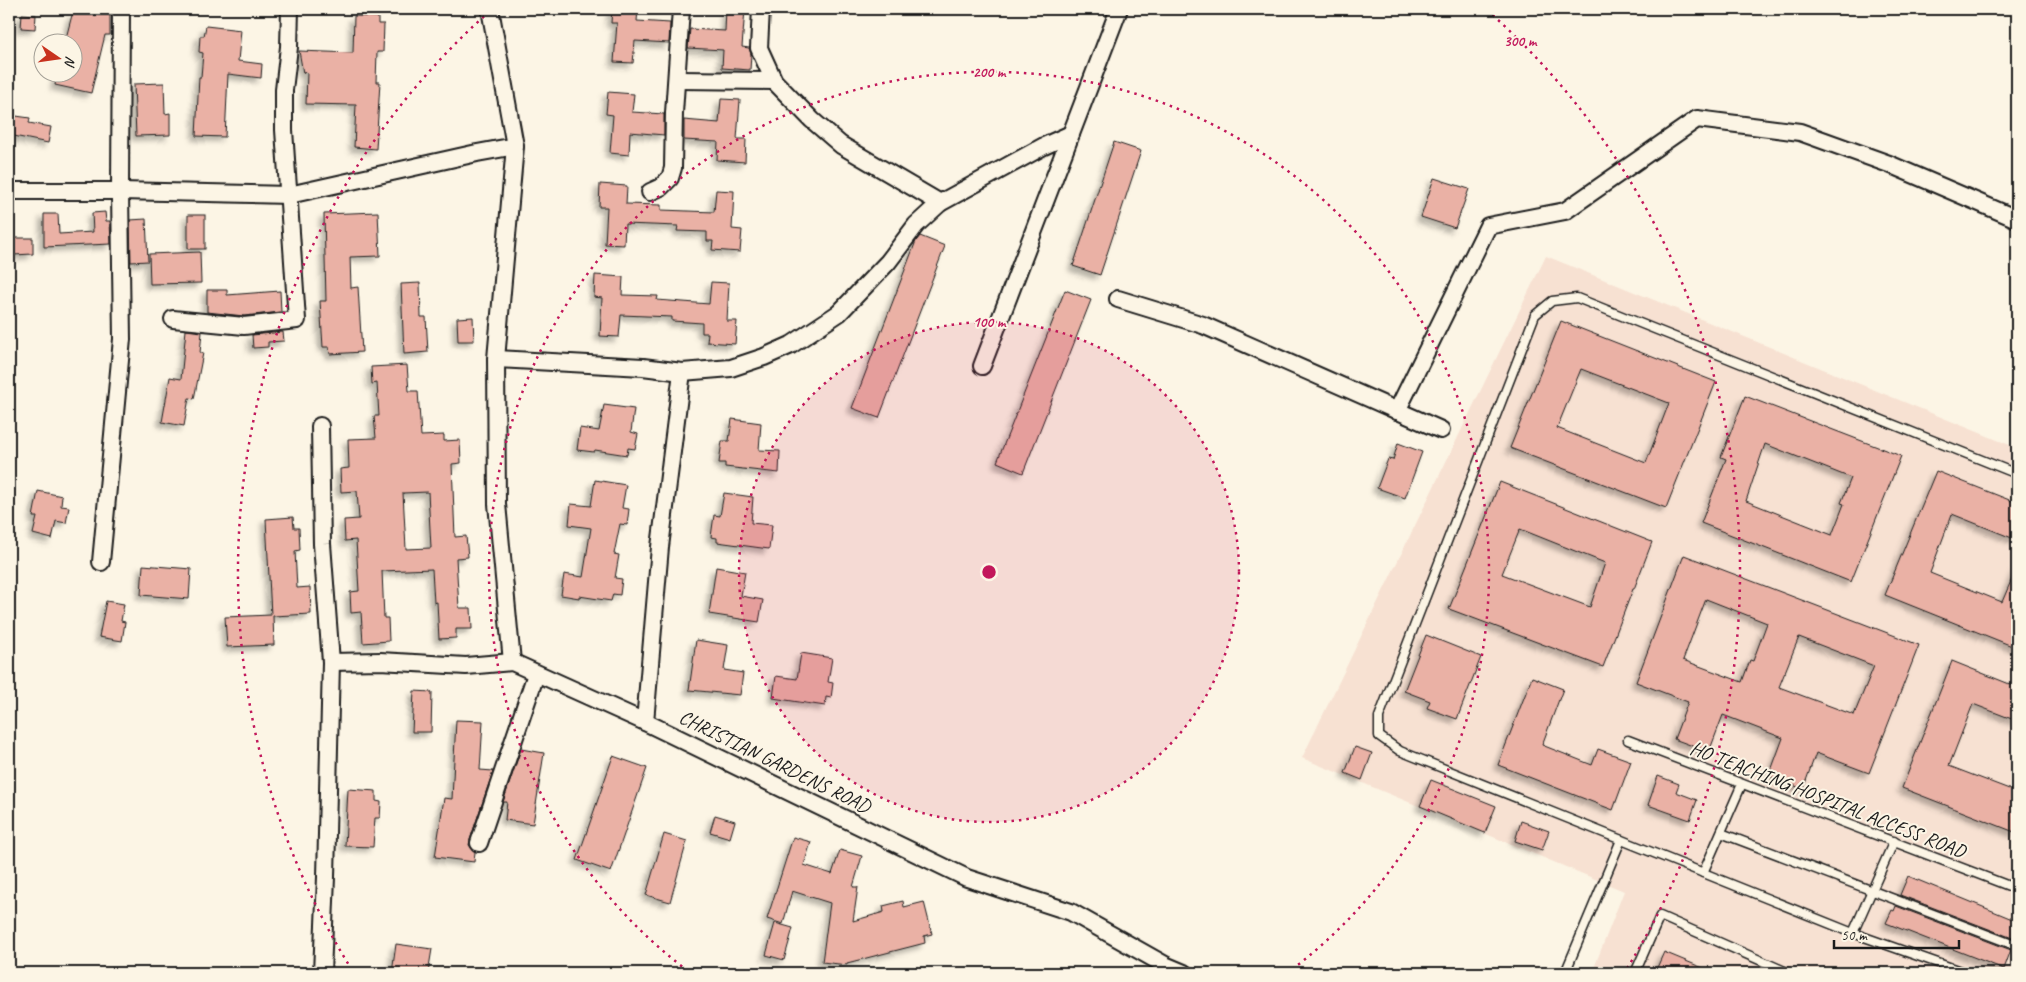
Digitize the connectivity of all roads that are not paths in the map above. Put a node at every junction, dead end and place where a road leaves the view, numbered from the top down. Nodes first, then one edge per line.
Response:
1 (121, 9) edge
2 (290, 9) edge
3 (490, 9) edge
4 (681, 9) edge
5 (761, 9) edge
6 (1119, 9) edge
7 (677, 80) junction
8 (774, 80) junction
9 (1071, 134) junction
10 (515, 146) junction
11 (9, 191) edge
12 (120, 191) junction
13 (650, 192) dead end
14 (289, 195) junction
15 (940, 203) junction
16 (2017, 219) edge
17 (1118, 300) dead end
18 (173, 320) dead end
19 (496, 359) junction
20 (982, 366) dead end
21 (682, 372) junction
22 (1397, 411) junction
23 (320, 426) dead end
24 (1441, 430) dead end
25 (2017, 474) edge
26 (101, 562) dead end
27 (331, 662) junction
28 (512, 662) junction
29 (536, 674) junction
30 (645, 722) junction
31 (1628, 740) dead end
32 (1742, 784) junction
33 (1721, 833) junction
34 (1621, 840) junction
35 (1894, 841) junction
36 (479, 843) dead end
37 (1703, 873) junction
38 (2017, 889) edge
39 (1870, 890) junction
40 (1853, 934) junction
41 (2017, 946) edge
42 (322, 973) edge
43 (1184, 973) edge
44 (1565, 973) edge
45 (1635, 973) edge
46 (1789, 973) edge
47 (1966, 973) edge

1 - 12 street
2 - 14 street
3 - 10 street
4 - 7 street
5 - 8 street
6 - 9 street
7 - 8 street
7 - 13 street
8 - 15 street
9 - 15 street
9 - 20 street
10 - 14 street
10 - 19 street
11 - 12 street
12 - 14 street
12 - 26 street
14 - 18 street
15 - 21 street
16 - 22 street
17 - 22 street
19 - 21 street
19 - 28 street
21 - 30 street
22 - 24 street
23 - 27 street
25 - 34 lane
27 - 28 street
27 - 42 street
28 - 29 street, CHRISTIAN GARDENS ROAD
29 - 30 street, CHRISTIAN GARDENS ROAD
29 - 36 street
30 - 43 street, CHRISTIAN GARDENS ROAD
31 - 32 lane, HO TEACHING HOSPITAL ACCESS ROAD
32 - 33 lane
32 - 35 lane, HO TEACHING HOSPITAL ACCESS ROAD
33 - 37 lane
33 - 39 lane
34 - 37 lane
34 - 44 lane
35 - 38 lane, HO TEACHING HOSPITAL ACCESS ROAD
35 - 39 lane
37 - 40 lane
39 - 40 lane
39 - 41 lane
40 - 47 lane
45 - 46 lane

